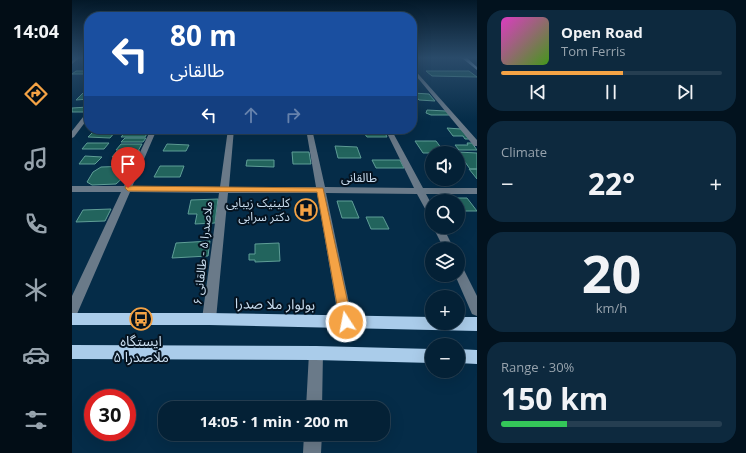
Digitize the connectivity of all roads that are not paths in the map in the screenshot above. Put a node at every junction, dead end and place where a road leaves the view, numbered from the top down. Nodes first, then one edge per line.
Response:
1 (422, 79) edge
2 (84, 120) edge
3 (152, 134) edge
4 (230, 134) edge
5 (310, 134) edge
6 (391, 134) edge
7 (72, 136) edge
8 (477, 144) edge
9 (128, 188) junction
10 (72, 189) edge
11 (223, 190) junction
12 (320, 190) junction
13 (421, 190) junction
14 (477, 191) edge
15 (425, 199) edge
16 (464, 282) edge
17 (72, 310) edge
18 (477, 310) edge
19 (72, 319) edge
20 (209, 319) junction
21 (346, 322) junction
22 (477, 324) edge
23 (72, 352) edge
24 (316, 353) junction
25 (425, 356) edge
26 (465, 356) edge
27 (477, 357) edge
28 (314, 401) edge
29 (313, 441) edge
30 (312, 453) edge

1 - 8 street
2 - 7 street
3 - 9 street
4 - 11 street, ملاصدرا ۵ - طالقانی ۶
5 - 12 street
6 - 13 street
9 - 10 street, طالقانی
9 - 11 street, طالقانی
9 - 17 street
11 - 12 street, طالقانی
11 - 20 street, ملاصدرا ۵ - طالقانی ۶
12 - 13 street, طالقانی
12 - 21 street
13 - 14 street, طالقانی
13 - 15 street
16 - 18 street
19 - 20 main road, بولوار ملا صدرا
20 - 21 main road, بولوار ملا صدرا
21 - 22 main road, بولوار ملا صدرا
23 - 24 main road
24 - 25 main road
24 - 28 street
26 - 27 main road
29 - 30 street

